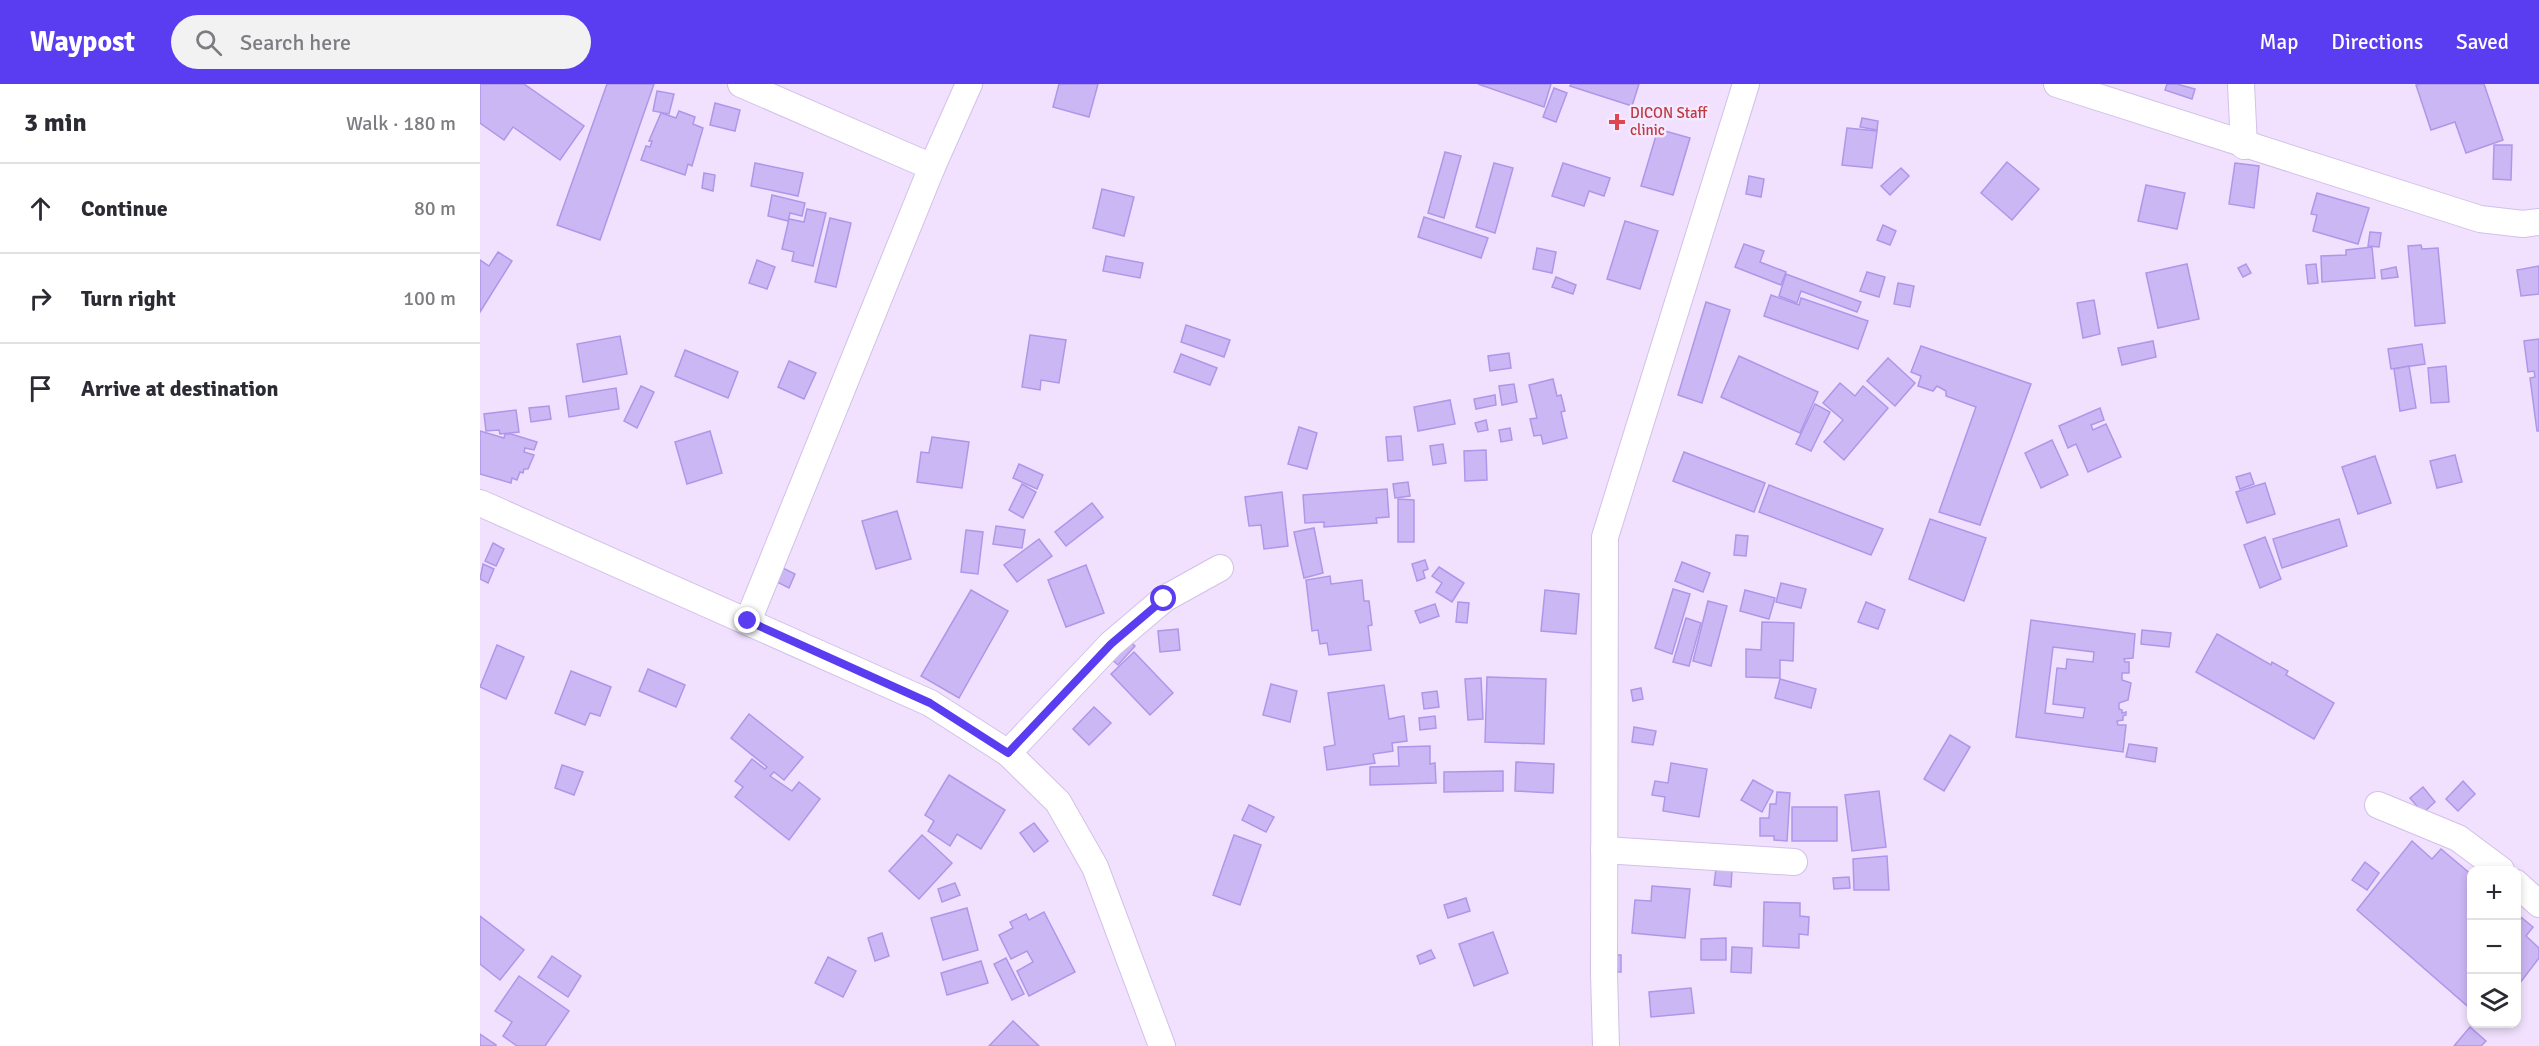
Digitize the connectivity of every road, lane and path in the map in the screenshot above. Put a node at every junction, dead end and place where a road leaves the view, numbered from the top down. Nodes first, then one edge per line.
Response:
1 (741, 84) edge
2 (969, 84) edge
3 (1746, 84) edge
4 (2057, 84) edge
5 (2241, 84) edge
6 (2244, 146) junction
7 (932, 167) junction
8 (2539, 222) edge
9 (480, 504) edge
10 (1220, 568) dead end
11 (748, 621) junction
12 (1008, 753) junction
13 (2378, 805) dead end
14 (1604, 850) junction
15 (1794, 862) dead end
16 (2496, 866) edge
17 (2521, 887) edge
18 (2539, 904) edge
19 (1162, 1046) edge
20 (1606, 1046) edge

1 - 7 street
2 - 7 street
3 - 14 street
4 - 6 street
5 - 6 street
6 - 8 street
7 - 11 street
9 - 11 street
10 - 12 street
11 - 12 street
12 - 19 street
13 - 16 street
14 - 15 street
14 - 20 street
17 - 18 street

